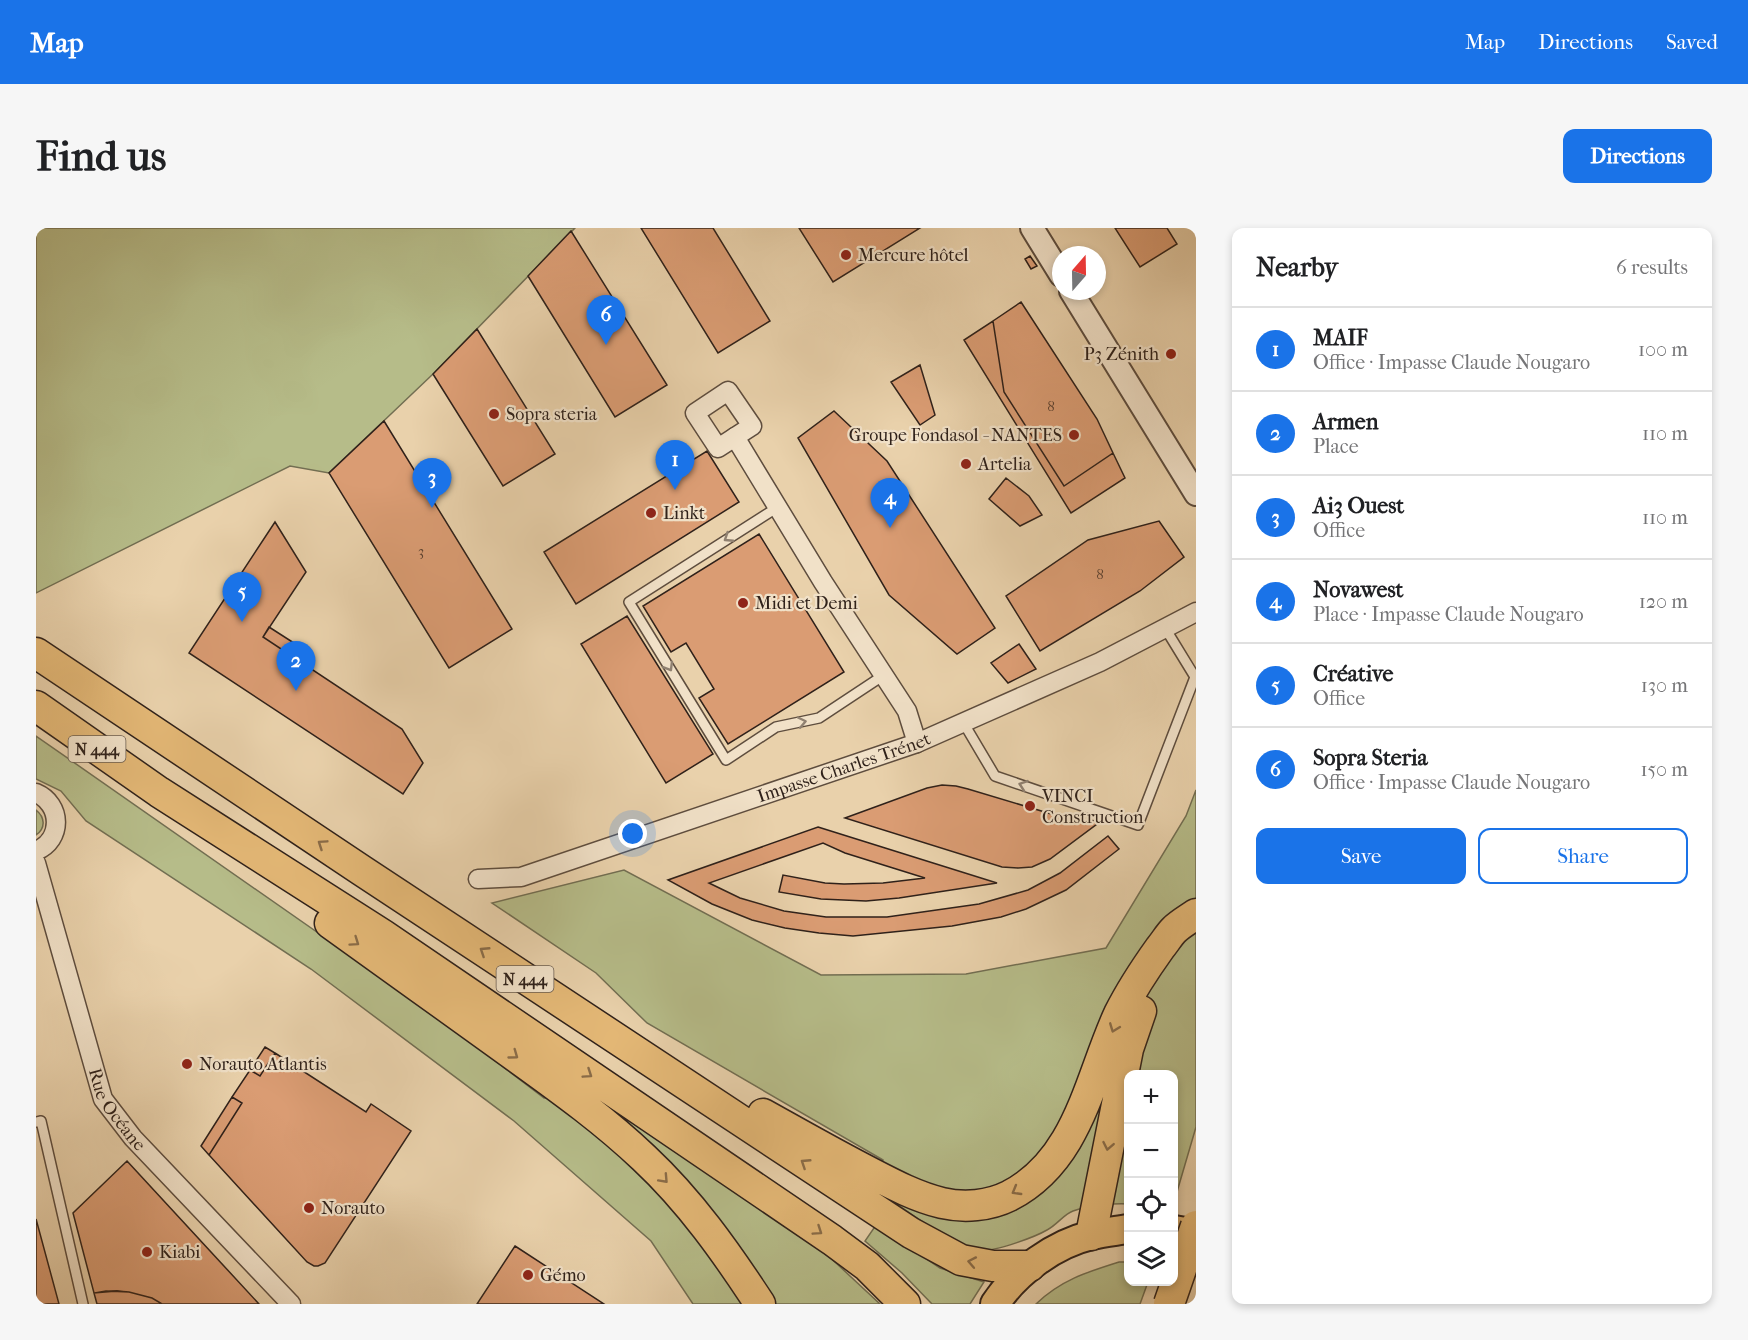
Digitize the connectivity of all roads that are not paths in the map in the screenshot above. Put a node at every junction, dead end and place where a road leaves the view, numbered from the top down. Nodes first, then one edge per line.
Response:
1 (1032, 228) edge
2 (1052, 260) edge
3 (1077, 300) edge
4 (735, 437) dead end
5 (1196, 494) edge
6 (777, 507) junction
7 (1196, 612) edge
8 (1165, 628) junction
9 (36, 652) edge
10 (884, 675) junction
11 (36, 706) edge
12 (963, 722) junction
13 (917, 742) junction
14 (159, 792) junction
15 (36, 793) edge
16 (36, 851) edge
17 (36, 863) edge
18 (478, 879) dead end
19 (1196, 916) edge
20 (537, 986) junction
21 (36, 1122) edge
22 (1196, 1226) edge
23 (1124, 1230) edge
24 (1178, 1231) edge
25 (1196, 1234) edge
26 (1091, 1235) junction
27 (1030, 1266) junction
28 (83, 1304) edge
29 (291, 1304) edge
30 (760, 1304) edge
31 (905, 1304) edge
32 (995, 1304) edge
33 (1169, 1304) edge

1 - 2 street
3 - 5 street
4 - 6 street
6 - 10 street
6 -> 10 lane
7 - 8 street, Impasse Charles Trénet
8 - 12 street, Impasse Charles Trénet
8 -> 12 lane
20 -> 9 highway, N 444
10 - 13 street
11 - 14 highway, N 444
12 - 13 street, Impasse Charles Trénet
13 - 18 street, Impasse Charles Trénet
14 -> 30 highway
14 -> 31 highway, N 444
15 - 16 street
17 - 29 street, Rue Océane
19 -> 20 highway
19 -> 26 highway
27 -> 20 highway, N 444
21 - 28 lane
22 - 33 highway, bridge
23 - 26 main road
24 - 25 main road
26 - 27 main road
27 - 32 main road

